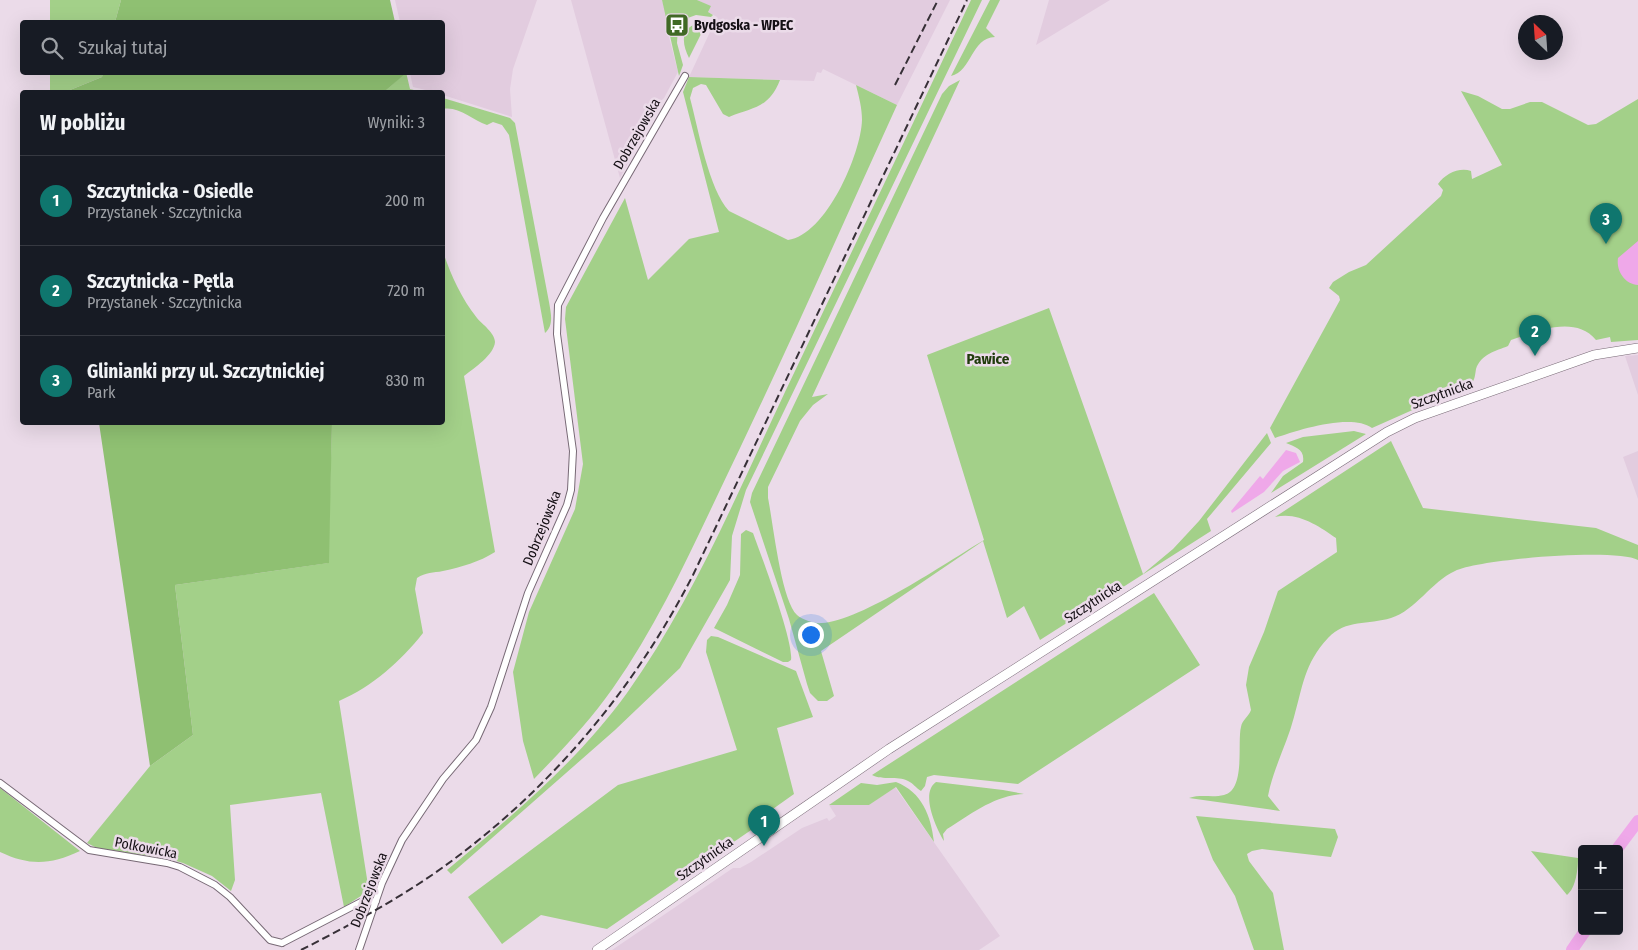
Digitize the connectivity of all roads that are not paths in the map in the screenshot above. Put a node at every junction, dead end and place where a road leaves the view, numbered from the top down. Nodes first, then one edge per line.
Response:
1 (686, 76) dead end
2 (1638, 348) edge
3 (0, 783) edge
4 (376, 901) junction
5 (282, 947) edge
6 (359, 950) edge
7 (597, 950) edge

1 - 4 street, Dobrzejowska
2 - 7 street, Szczytnicka
3 - 5 street, Polkowicka
4 - 5 street
4 - 6 street, Dobrzejowska

